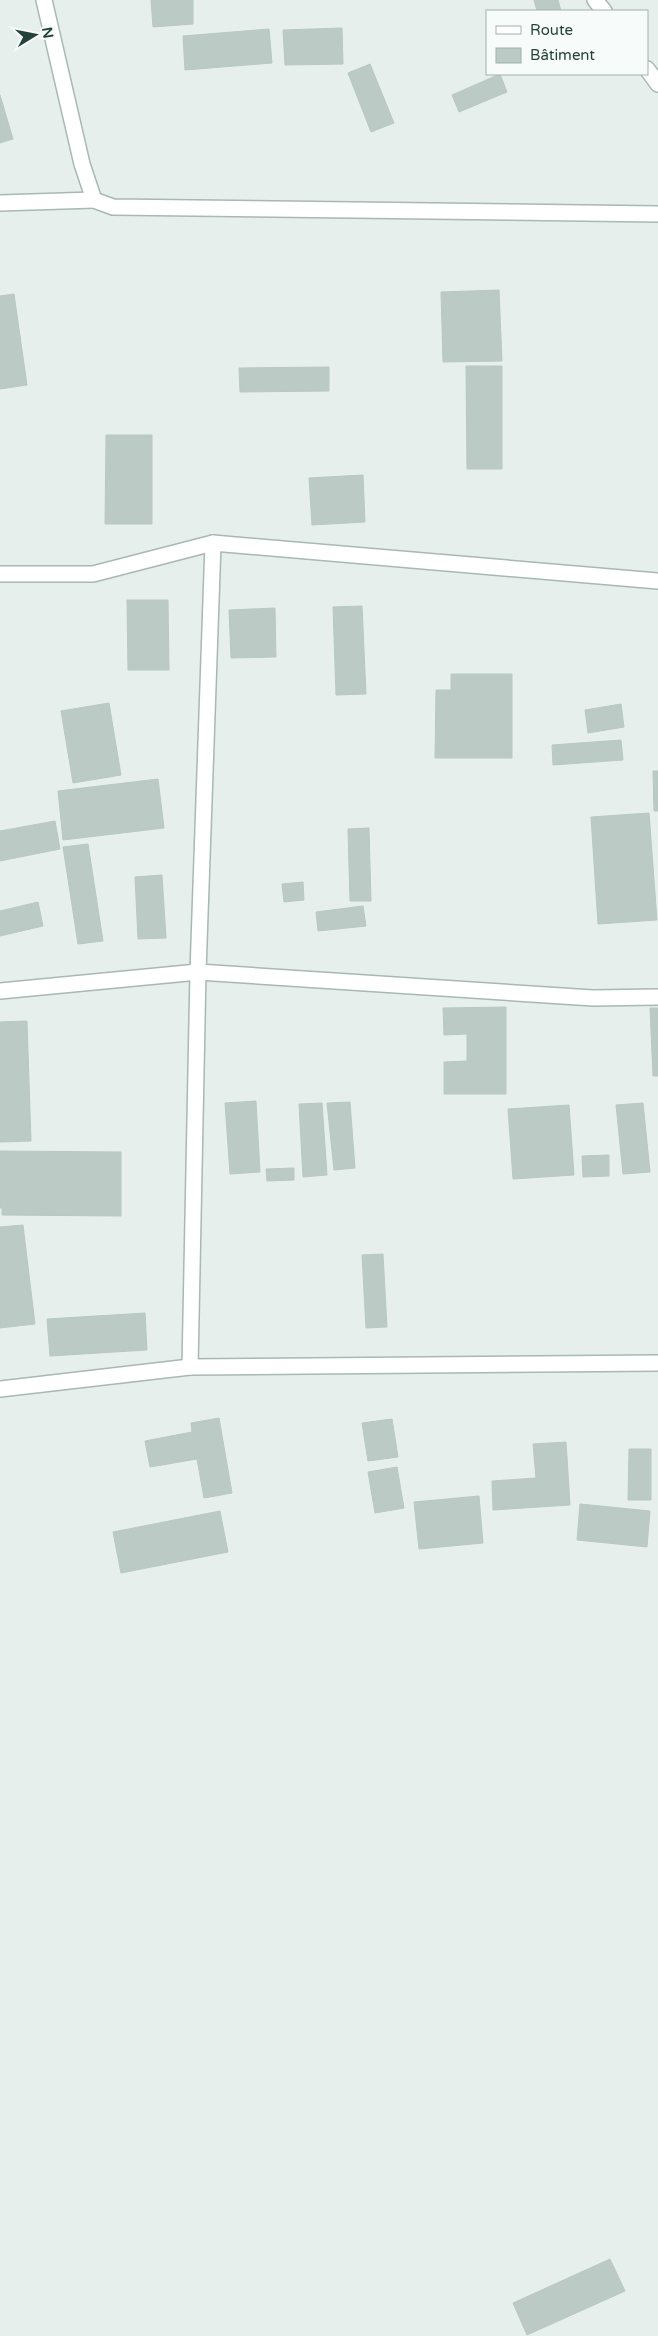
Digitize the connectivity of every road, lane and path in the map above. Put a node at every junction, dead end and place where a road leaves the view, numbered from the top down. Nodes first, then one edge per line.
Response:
1 (44, 0) edge
2 (595, 0) edge
3 (603, 10) edge
4 (648, 70) edge
5 (658, 84) edge
6 (94, 200) junction
7 (0, 203) edge
8 (658, 214) edge
9 (213, 543) junction
10 (0, 574) edge
11 (658, 581) edge
12 (198, 972) junction
13 (0, 990) edge
14 (658, 997) edge
15 (658, 1363) edge
16 (190, 1367) junction
17 (0, 1389) edge

1 - 6 street
2 - 3 street
4 - 5 street
6 - 7 street
6 - 8 street
9 - 10 street
9 - 11 street
9 - 12 street
12 - 13 street
12 - 14 street
12 - 16 street
15 - 16 street
16 - 17 street

